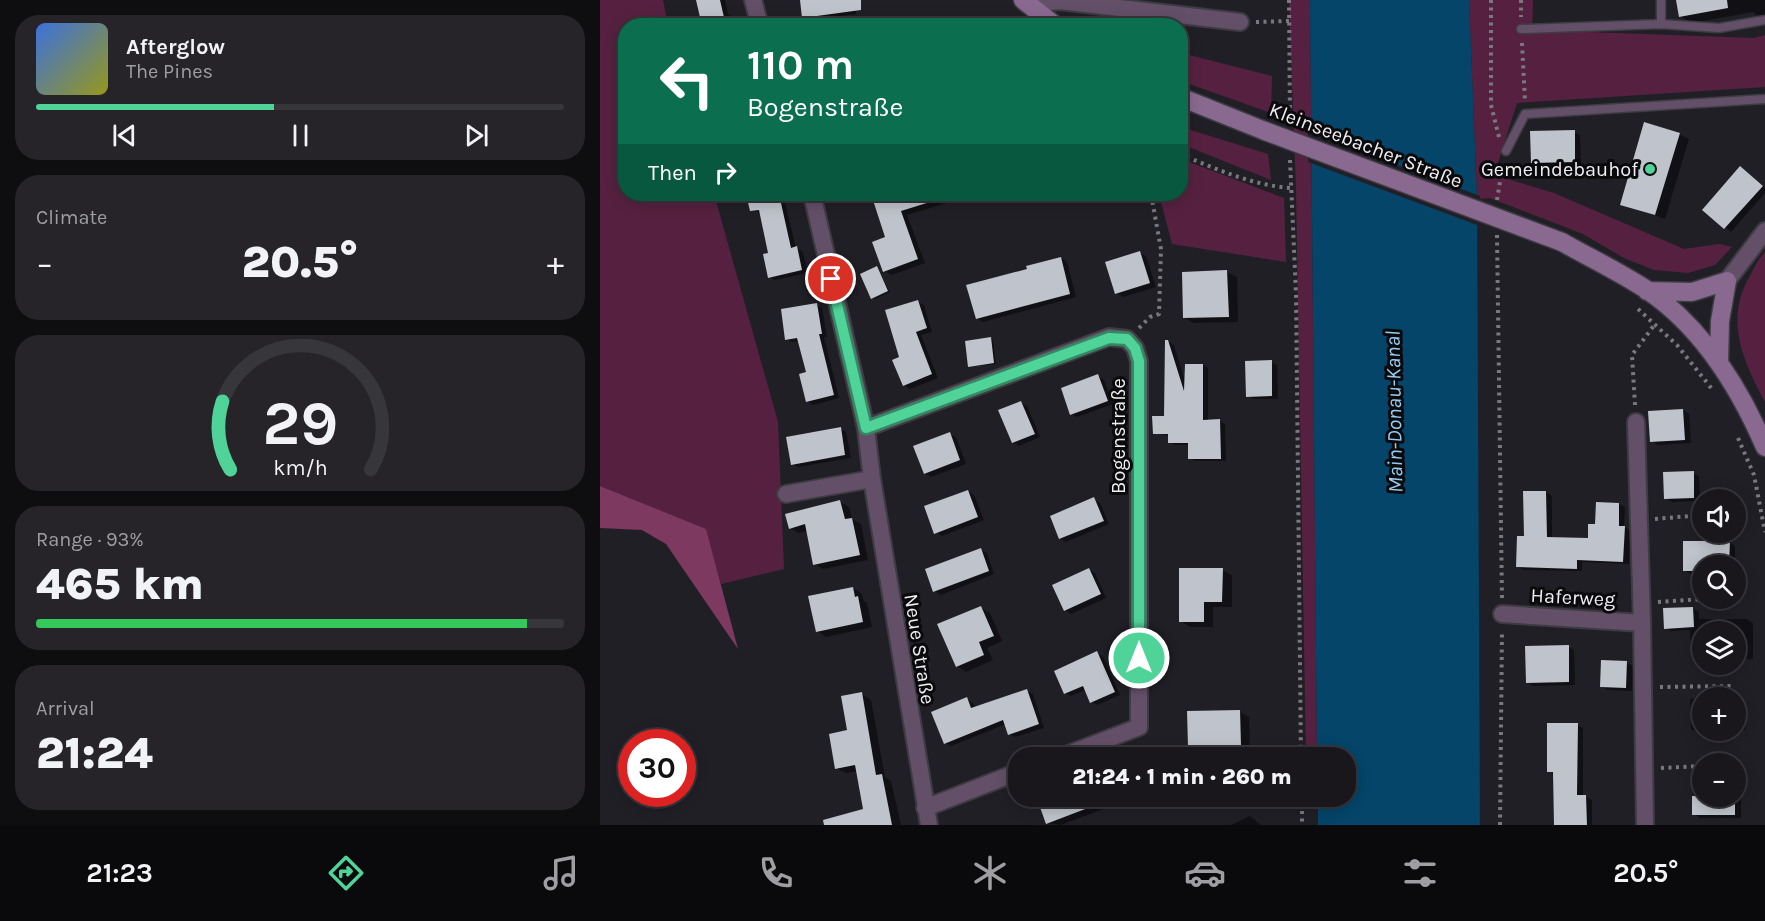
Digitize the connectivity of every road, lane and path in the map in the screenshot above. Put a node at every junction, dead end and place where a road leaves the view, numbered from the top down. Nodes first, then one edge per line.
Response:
1 (753, 0) edge
2 (1289, 0) edge
3 (1491, 0) edge
4 (1521, 0) edge
5 (1661, 0) edge
6 (1025, 2) edge
7 (758, 18) edge
8 (1046, 18) edge
9 (1765, 20) edge
10 (1289, 21) junction
11 (1240, 22) joint
12 (1661, 24) junction
13 (1521, 29) junction
14 (1765, 99) edge
15 (1188, 100) edge
16 (1525, 114) junction
17 (1290, 129) dead end
18 (1506, 151) joint
19 (1290, 153) dead end
20 (1188, 157) edge
21 (1290, 188) junction
22 (814, 201) edge
23 (1151, 201) edge
24 (1765, 231) edge
25 (1727, 282) junction
26 (1497, 285) dead end
27 (1647, 291) junction
28 (1629, 302) dead end
29 (1150, 317) dead end
30 (1655, 324) junction
31 (1719, 362) junction
32 (1716, 395) dead end
33 (1636, 422) joint
34 (866, 428) junction
35 (1736, 432) dead end
36 (1765, 447) edge
37 (872, 479) junction
38 (786, 494) dead end
39 (1692, 516) edge
40 (1639, 521) junction
41 (1765, 532) edge
42 (1692, 600) edge
43 (1641, 603) junction
44 (1502, 614) junction
45 (1642, 623) junction
46 (1731, 686) dead end
47 (1643, 688) junction
48 (1087, 747) edge
49 (1301, 747) edge
50 (1692, 767) edge
51 (1645, 769) junction
52 (1008, 776) edge
53 (1302, 807) edge
54 (925, 808) junction
55 (929, 825) edge
56 (1302, 825) edge
57 (1500, 825) edge
58 (1645, 825) edge

1 - 7 street
2 - 10 path
3 - 18 path
4 - 13 path
5 - 12 lane
6 - 8 street
6 - 11 street
9 - 12 lane
10 - 11 path
10 - 17 path
12 - 13 lane
13 - 16 path
14 - 16 lane
15 - 27 street, Kleinseebacher Straße, bridge
16 - 18 lane
19 - 21 path
20 - 21 path
21 - 49 path
22 - 34 street, Neue Straße
23 - 29 path
24 - 25 street
25 - 27 street
25 - 31 street
26 - 44 path
27 - 31 street, Kleinseebacher Straße
28 - 30 path
30 - 32 path
30 - 33 path
31 - 36 street, Kleinseebacher Straße
33 - 40 street, Haferweg
34 - 37 street, Neue Straße
34 - 48 street, Bogenstraße
35 - 41 path
37 - 38 street
37 - 54 street, Neue Straße
39 - 40 path
40 - 43 street, Haferweg
42 - 43 path, Haferweg
43 - 45 street, Haferweg
44 - 45 street, Haferweg
44 - 57 path
45 - 47 street, Haferweg
46 - 47 path
47 - 51 street, Haferweg
50 - 51 path
51 - 58 street, Haferweg
52 - 54 street
53 - 56 path
54 - 55 street, Neue Straße

